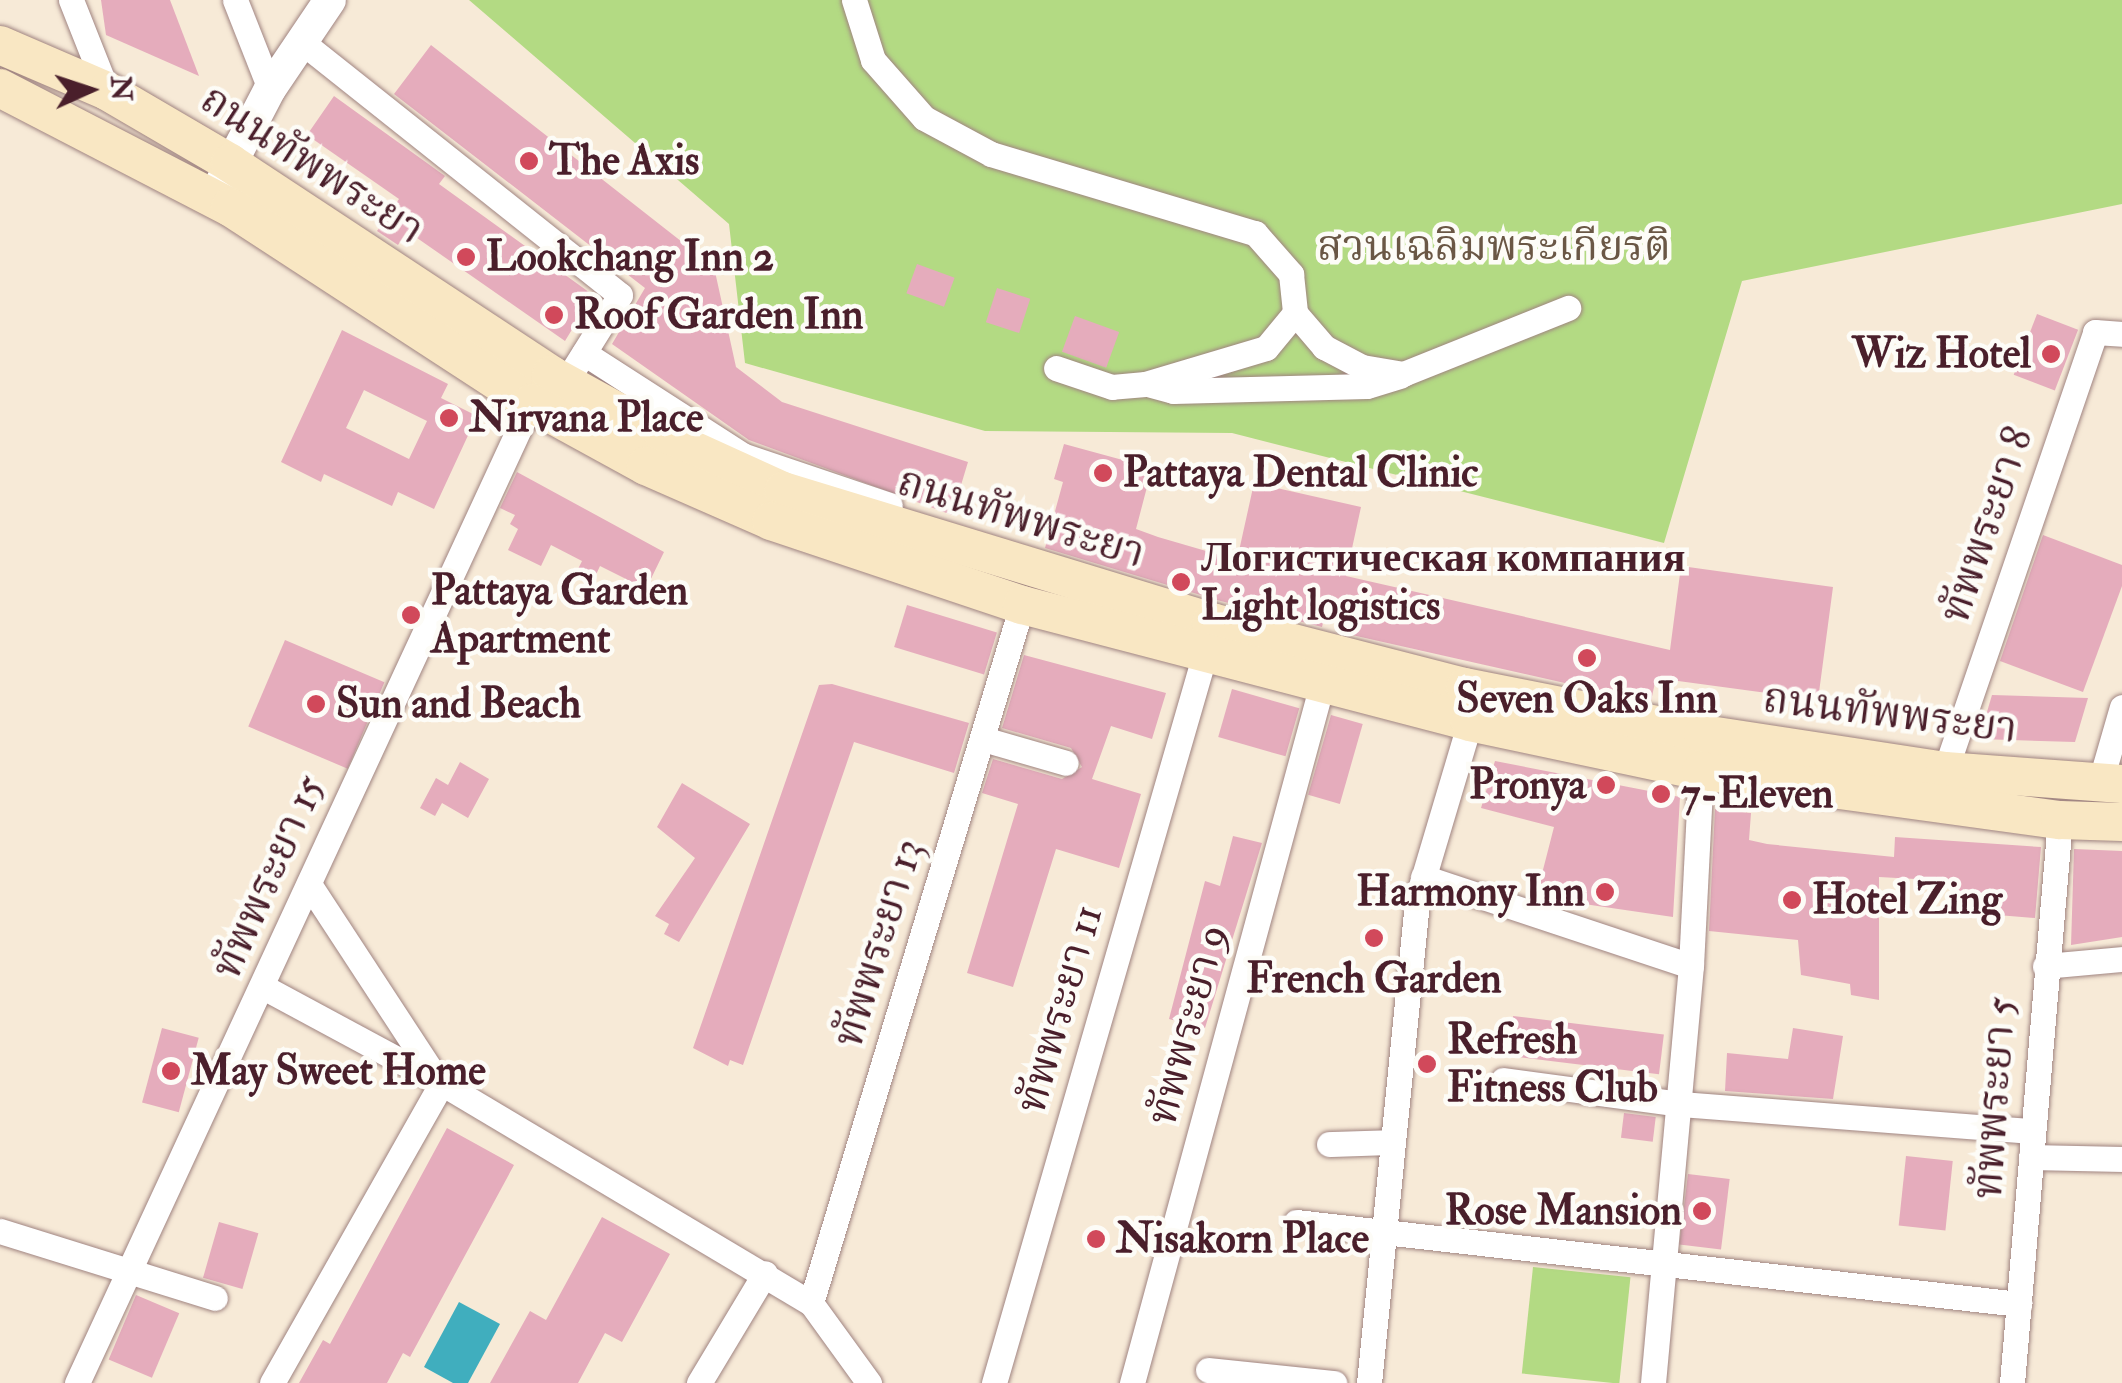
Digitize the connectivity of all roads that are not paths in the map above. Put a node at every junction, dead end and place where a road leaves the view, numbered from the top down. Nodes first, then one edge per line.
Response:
1 (71, 0) edge
2 (235, 0) edge
3 (330, 0) edge
4 (854, 0) edge
5 (302, 42) junction
6 (0, 45) edge
7 (56, 66) junction
8 (0, 88) edge
9 (270, 89) junction
10 (107, 91) junction
11 (42, 104) junction
12 (230, 164) junction
13 (213, 197) junction
14 (1568, 308) dead end
15 (1295, 313) junction
16 (2122, 334) edge
17 (574, 368) junction
18 (1056, 368) dead end
19 (1403, 374) junction
20 (1145, 384) junction
21 (531, 402) junction
22 (1022, 606) junction
23 (1204, 657) junction
24 (1321, 688) junction
25 (2122, 707) edge
26 (1470, 722) junction
27 (983, 739) junction
28 (1066, 763) dead end
29 (1701, 770) junction
30 (1945, 771) junction
31 (2111, 784) edge
32 (2060, 820) junction
33 (2122, 822) edge
34 (1423, 877) junction
35 (310, 884) junction
36 (2122, 959) edge
37 (1691, 966) junction
38 (2045, 966) junction
39 (264, 988) junction
40 (1502, 1080) dead end
41 (440, 1082) junction
42 (1680, 1104) junction
43 (1392, 1142) junction
44 (1329, 1144) dead end
45 (2032, 1144) junction
46 (2122, 1159) edge
47 (1296, 1222) dead end
48 (1387, 1230) junction
49 (0, 1231) edge
50 (1664, 1260) junction
51 (131, 1270) junction
52 (764, 1273) junction
53 (215, 1298) dead end
54 (811, 1303) junction
55 (2018, 1304) junction
56 (1208, 1370) dead end
57 (77, 1383) edge
58 (272, 1383) edge
59 (698, 1383) edge
60 (869, 1383) edge
61 (994, 1383) edge
62 (1132, 1383) edge
63 (1334, 1383) edge
64 (1368, 1383) edge
65 (1653, 1383) edge
66 (2012, 1383) edge

1 - 10 street
2 - 9 street
3 - 5 street
4 - 15 street
5 - 9 street
5 - 17 street
6 - 7 main road, ถนนทัพพระยา
7 - 10 main road, ถนนทัพพระยา
7 - 11 street
8 - 11 main road, ถนนทัพพระยา
9 - 12 street
10 - 12 main road, ถนนทัพพระยา
11 - 13 main road, ถนนทัพพระยา
12 - 13 street
12 - 17 main road, ถนนทัพพระยา
13 - 21 main road, ถนนทัพพระยา
14 - 19 street
15 - 19 street
15 - 20 street
16 - 30 street, ทัพพระยา 8
17 - 30 main road, ถนนทัพพระยา
18 - 20 street
19 - 20 street
21 - 22 main road, ถนนทัพพระยา
21 - 35 street, ทัพพระยา 15
22 - 23 main road, ถนนทัพพระยา
22 - 27 street, ทัพพระยา 13
23 - 24 main road, ถนนทัพพระยา
23 - 61 street, ทัพพระยา 11
24 - 26 main road, ถนนทัพพระยา
24 - 62 street, ทัพพระยา 9
25 - 31 street
26 - 29 main road, ถนนทัพพระยา
26 - 34 street
27 - 28 street
27 - 54 street, ทัพพระยา 13
29 - 32 main road, ถนนทัพพระยา
29 - 37 street
30 - 31 main road, ถนนทัพพระยา
32 - 33 main road, ถนนทัพพระยา
32 - 38 street, ทัพพระยา 5
34 - 37 street
34 - 43 street
35 - 39 street, ทัพพระยา 15
35 - 41 street
36 - 38 street
37 - 42 street
38 - 45 street, ทัพพระยา 5
39 - 41 street
39 - 51 street, ทัพพระยา 15
40 - 42 street
41 - 52 street
41 - 58 street
42 - 45 street
42 - 50 street
43 - 44 street
43 - 48 street
45 - 46 street
45 - 55 street, ทัพพระยา 5
47 - 48 street
48 - 50 street
48 - 64 street
49 - 51 street
50 - 55 street
50 - 65 street
51 - 53 street
51 - 57 street, ทัพพระยา 15
52 - 54 street
52 - 59 street
54 - 60 street
55 - 66 street, ทัพพระยา 5
56 - 63 street

